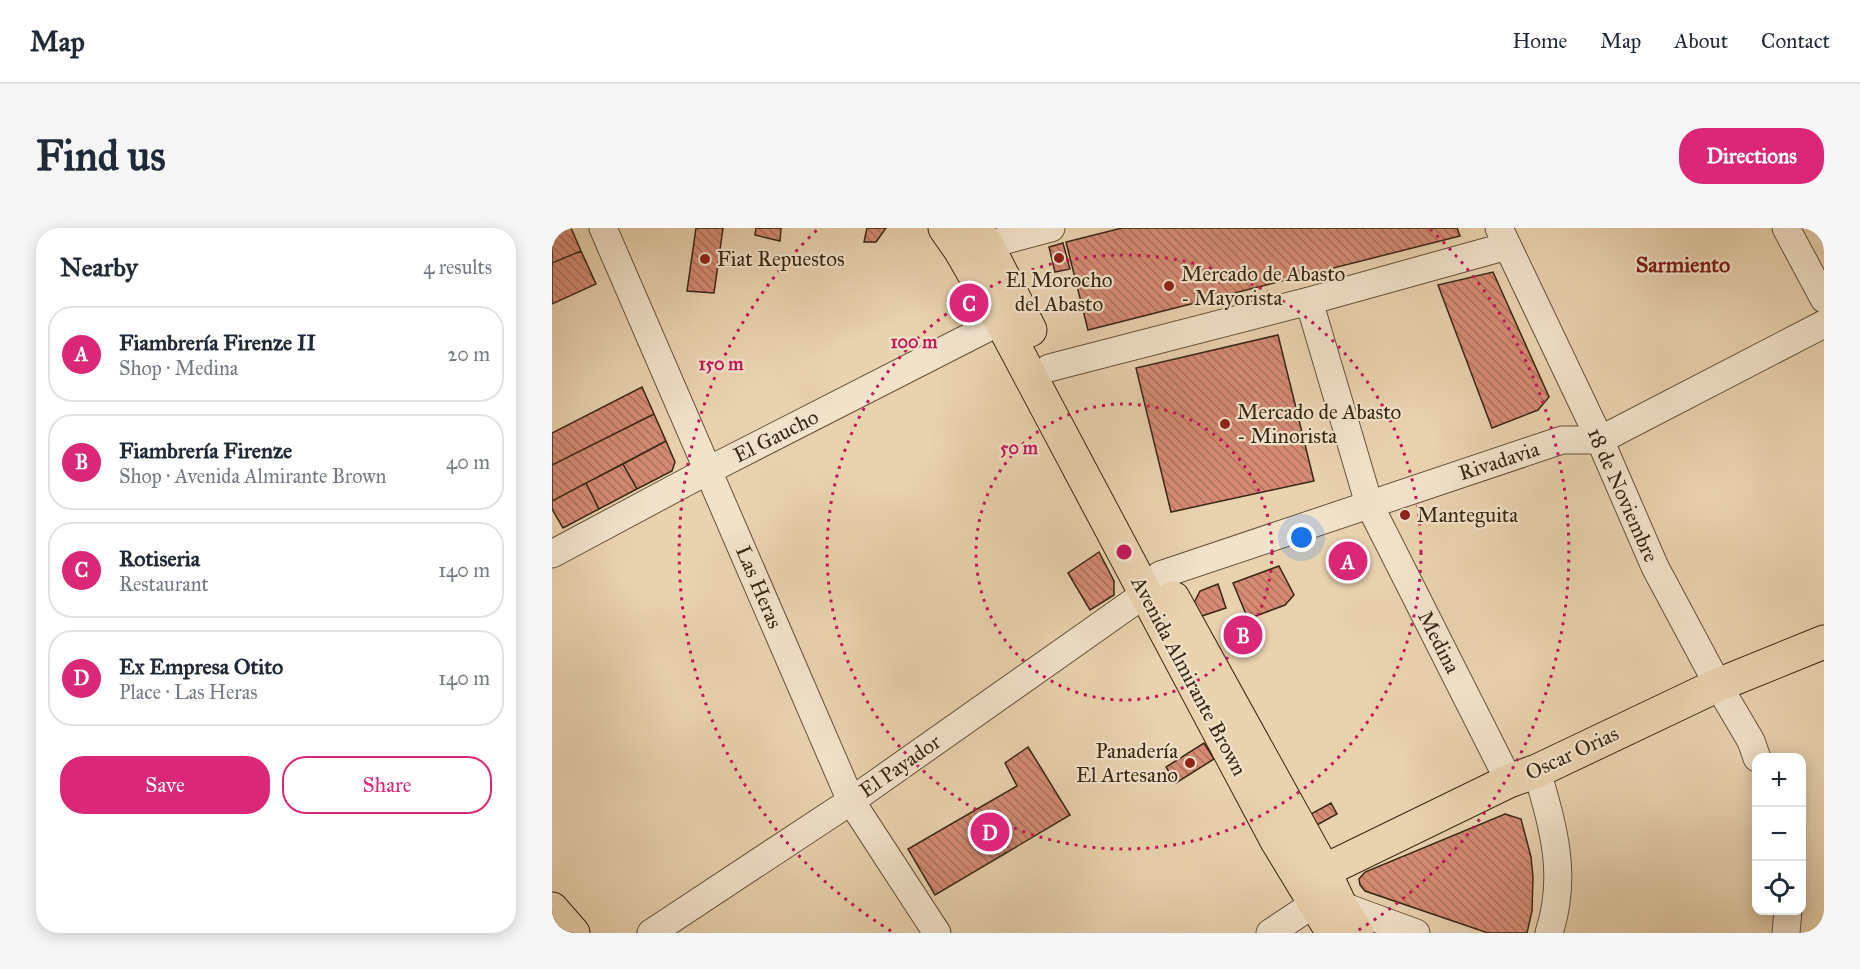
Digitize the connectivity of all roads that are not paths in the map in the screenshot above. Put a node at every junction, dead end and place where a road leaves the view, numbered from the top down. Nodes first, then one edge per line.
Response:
1 (603, 228) edge
2 (945, 228) edge
3 (1051, 228) edge
4 (1786, 228) edge
5 (981, 236) edge
6 (1503, 237) edge
7 (1824, 299) edge
8 (1309, 301) junction
9 (1000, 321) junction
10 (1824, 324) edge
11 (1049, 368) junction
12 (1600, 440) junction
13 (709, 470) junction
14 (1369, 504) junction
15 (552, 554) edge
16 (1153, 584) junction
17 (1824, 642) edge
18 (1718, 685) junction
19 (1755, 753) edge
20 (1523, 776) junction
21 (851, 801) junction
22 (1311, 873) junction
23 (552, 909) edge
24 (1329, 914) edge
25 (1788, 915) edge
26 (573, 933) edge
27 (651, 933) edge
28 (937, 933) edge
29 (1270, 933) edge
30 (1357, 933) edge
31 (1416, 933) edge
32 (1549, 933) edge
33 (1786, 933) edge

1 - 13 street, Las Heras
2 - 9 main road, Avenida Almirante Brown
3 - 5 street
4 - 7 street
5 - 11 main road, Avenida Almirante Brown
6 - 8 street
6 - 12 street, 18 de Noviembre
8 - 11 street
8 - 14 street, Medina
9 - 13 street, El Gaucho
9 - 16 main road, Avenida Almirante Brown
10 - 12 street, Rivadavia
11 - 16 main road, Avenida Almirante Brown
12 - 14 street, Rivadavia
12 - 18 street, 18 de Noviembre
13 - 15 street, El Gaucho
13 - 21 street, Las Heras
14 - 16 street, Rivadavia
14 - 20 street, Medina
16 - 21 street, El Payador
16 - 22 main road, Avenida Almirante Brown
17 - 18 main road, Oscar Orias
18 - 19 street, 18 de Noviembre
18 - 20 main road, Oscar Orias
20 - 22 main road, Oscar Orias
20 - 32 street, Medina
21 - 27 street, El Payador
21 - 28 street, Las Heras
22 - 24 main road, Avenida Almirante Brown
23 - 26 main road
24 - 29 street
24 - 30 main road, Avenida Almirante Brown
24 - 31 street
25 - 33 street

